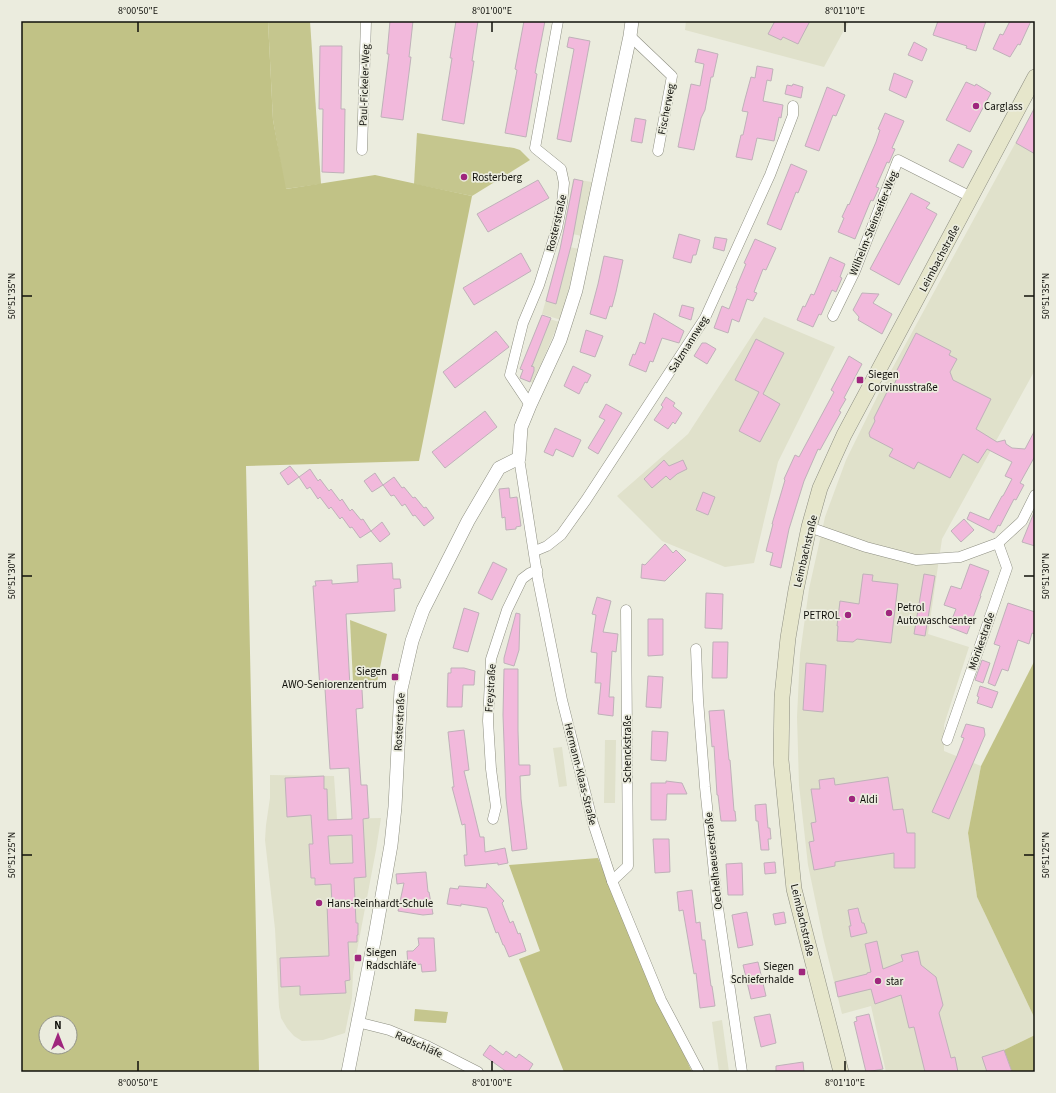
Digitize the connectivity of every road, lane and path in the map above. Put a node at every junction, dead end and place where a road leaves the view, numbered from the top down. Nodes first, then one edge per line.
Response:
1 (366, 21) edge
2 (558, 21) edge
3 (632, 21) edge
4 (630, 36) junction
5 (1035, 77) edge
6 (793, 106) dead end
7 (362, 150) dead end
8 (658, 151) dead end
9 (971, 197) junction
10 (833, 316) dead end
11 (530, 404) junction
12 (519, 458) junction
13 (1035, 495) edge
14 (809, 527) junction
15 (998, 543) junction
16 (535, 551) junction
17 (537, 570) junction
18 (626, 610) dead end
19 (696, 649) dead end
20 (947, 740) dead end
21 (493, 818) dead end
22 (612, 881) junction
23 (357, 1022) junction
24 (348, 1072) edge
25 (476, 1072) edge
26 (699, 1072) edge
27 (742, 1072) edge
28 (841, 1072) edge

1 - 7 street, Paul-Fickeler-Weg
2 - 11 street, Rosterstraße
3 - 4 street
4 - 8 street, Fischerweg
4 - 11 street
5 - 9 main road, Leimbachstraße
6 - 16 street, Salzmannweg
9 - 10 street, Wilhelm-Steinseifer-Weg
9 - 14 main road, Leimbachstraße
11 - 12 street
12 - 16 street, Hermann-Klaas-Straße
12 - 23 street, Rosterstraße
13 - 15 street
14 - 15 street
14 - 28 main road, Leimbachstraße
15 - 20 street, Mörikestraße
16 - 17 street, Hermann-Klaas-Straße
17 - 21 street, Freystraße
17 - 22 street, Hermann-Klaas-Straße
18 - 22 street, Schenckstraße
19 - 27 street, Oechelhaeuserstraße
22 - 26 street, Hermann-Klaas-Straße
23 - 24 street, Rosterstraße
23 - 25 street, Radschläfe

